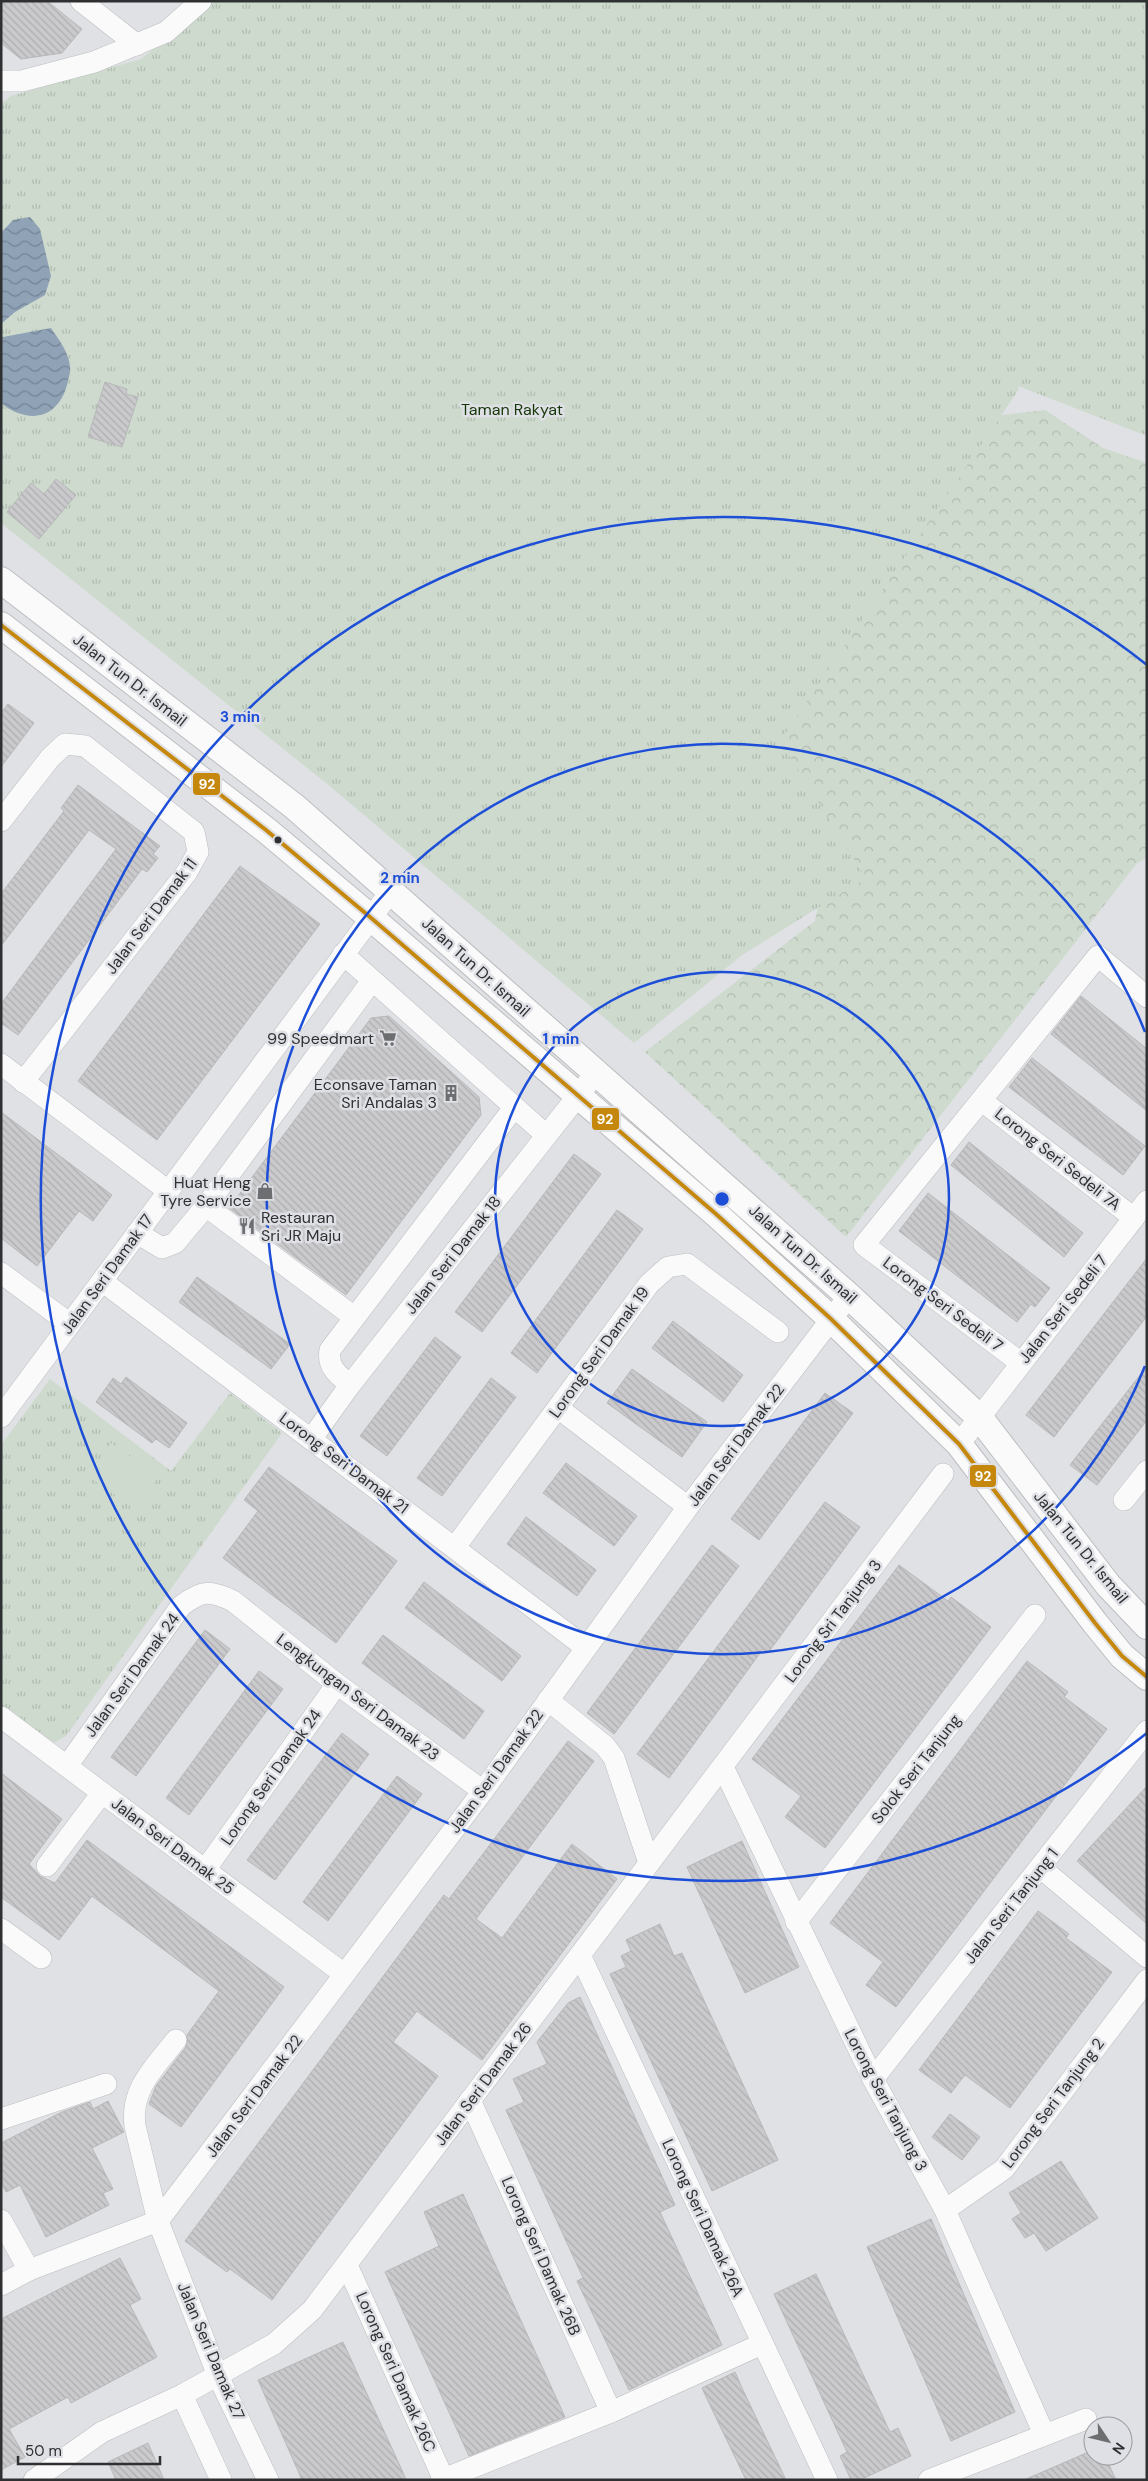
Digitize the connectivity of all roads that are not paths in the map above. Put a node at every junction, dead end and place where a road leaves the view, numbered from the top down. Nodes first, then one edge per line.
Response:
1 (81, 1) edge
2 (201, 1) edge
3 (137, 45) junction
4 (1, 81) edge
5 (1, 580) edge
6 (1, 626) edge
7 (1, 821) edge
8 (391, 891) junction
9 (370, 917) junction
10 (343, 954) junction
11 (371, 982) junction
12 (1147, 997) edge
13 (1, 1064) edge
14 (595, 1074) junction
15 (23, 1082) junction
16 (578, 1096) junction
17 (982, 1101) junction
18 (514, 1108) junction
19 (546, 1135) junction
20 (168, 1192) junction
21 (1147, 1202) edge
22 (206, 1206) junction
23 (1134, 1218) junction
24 (137, 1234) junction
25 (1, 1273) edge
26 (102, 1281) junction
27 (849, 1296) junction
28 (354, 1317) junction
29 (831, 1319) junction
30 (70, 1324) junction
31 (778, 1332) dead end
32 (1021, 1363) junction
33 (350, 1385) junction
34 (558, 1408) junction
35 (1, 1417) edge
36 (980, 1418) junction
37 (312, 1438) junction
38 (959, 1444) junction
39 (1147, 1471) edge
40 (942, 1474) dead end
41 (1124, 1500) dead end
42 (688, 1506) junction
43 (455, 1547) junction
44 (233, 1601) joint
45 (1035, 1615) dead end
46 (1147, 1626) edge
47 (585, 1647) junction
48 (1147, 1677) edge
49 (337, 1684) junction
50 (548, 1700) junction
51 (1, 1717) edge
52 (1144, 1738) edge
53 (66, 1766) junction
54 (724, 1767) junction
55 (483, 1791) junction
56 (102, 1792) junction
57 (649, 1863) junction
58 (47, 1866) dead end
59 (1040, 1868) junction
60 (205, 1870) junction
61 (796, 1922) junction
62 (1, 1929) edge
63 (580, 1956) junction
64 (1147, 1957) edge
65 (41, 1958) dead end
66 (344, 1974) junction
67 (1147, 1980) edge
68 (176, 2040) dead end
69 (873, 2080) junction
70 (106, 2084) dead end
71 (470, 2100) junction
72 (1, 2119) edge
73 (945, 2210) junction
74 (1, 2220) edge
75 (158, 2221) junction
76 (347, 2265) junction
77 (29, 2270) junction
78 (1, 2285) edge
79 (762, 2344) junction
80 (218, 2376) junction
81 (182, 2395) junction
82 (611, 2412) junction
83 (1083, 2420) edge
84 (1044, 2434) junction
85 (957, 2476) edge
86 (443, 2479) edge
87 (34, 2480) edge
88 (221, 2480) edge
89 (268, 2480) edge
90 (827, 2480) edge
91 (929, 2480) edge

1 - 3 street
2 - 3 street
3 - 4 street
5 - 8 street, Jalan Tun Dr. Ismail
6 - 9 street, Jalan Tun Dr. Ismail
7 - 15 street, Jalan Seri Damak 11
8 - 9 street, Jalan Seri Damak 17
8 - 14 street, Jalan Tun Dr. Ismail
9 - 10 street, Jalan Seri Damak 17
9 - 16 street, Jalan Tun Dr. Ismail
10 - 11 street
10 - 20 street, Jalan Seri Damak 17
11 - 18 street
11 - 22 street
12 - 17 street
13 - 15 street
14 - 16 street, Jalan Seri Damak 18
14 - 27 street, Jalan Tun Dr. Ismail
15 - 20 street
16 - 19 street, Jalan Seri Damak 18
16 - 29 street, Jalan Tun Dr. Ismail
17 - 23 street, Lorong Seri Sedeli 7A
17 - 32 street, Lorong Seri Sedeli 7
18 - 19 street
18 - 28 street
19 - 33 street, Jalan Seri Damak 18
20 - 24 street, Jalan Seri Damak 17
21 - 23 street, Jalan Seri Sedeli 7
22 - 24 street
22 - 28 street
23 - 32 street, Jalan Seri Sedeli 7
24 - 26 street, Jalan Seri Damak 17
25 - 30 street
26 - 30 street, Jalan Seri Damak 17
26 - 37 street, Lorong Seri Damak 21
27 - 29 street, Jalan Seri Damak 22
27 - 36 street, Jalan Tun Dr. Ismail
28 - 33 street
29 - 38 street, Jalan Tun Dr. Ismail
29 - 42 street, Jalan Seri Damak 22
30 - 35 street, Jalan Seri Damak 17
31 - 34 street, Lorong Seri Damak 19
32 - 36 street, Jalan Seri Sedeli 7
33 - 37 street, Jalan Seri Damak 18
34 - 42 street
34 - 43 street, Lorong Seri Damak 19
36 - 38 street, Jalan Seri Sedeli 7
36 - 46 street, Jalan Tun Dr. Ismail
37 - 43 street, Lorong Seri Damak 21
38 - 48 street, Jalan Tun Dr. Ismail
39 - 41 street
40 - 54 street, Lorong Sri Tanjung 3
42 - 47 street, Jalan Seri Damak 22
43 - 47 street, Lorong Seri Damak 21
44 - 49 street, Lengkungan Seri Damak 23
44 - 53 street, Jalan Seri Damak 24
45 - 61 street, Solok Seri Tanjung
47 - 50 street, Jalan Seri Damak 22
49 - 55 street, Lengkungan Seri Damak 23
49 - 60 street, Lorong Seri Damak 24
50 - 55 street, Jalan Seri Damak 22
50 - 57 street
51 - 53 street, Jalan Seri Damak 25
52 - 59 street, Jalan Seri Tanjung 1
53 - 56 street, Jalan Seri Damak 25
54 - 57 street, Jalan Seri Damak 26
54 - 61 street, Lorong Seri Tanjung 3
55 - 66 street, Jalan Seri Damak 22
56 - 58 street
56 - 60 street, Jalan Seri Damak 25
57 - 63 street, Jalan Seri Damak 26
59 - 64 street
59 - 69 street, Jalan Seri Tanjung 1
60 - 66 street, Jalan Seri Damak 25
61 - 69 street, Lorong Seri Tanjung 3
62 - 65 street
63 - 71 street, Jalan Seri Damak 26
63 - 79 street, Lorong Seri Damak 26A
66 - 75 street, Jalan Seri Damak 22
67 - 73 street, Lorong Seri Tanjung 2
68 - 75 street, Jalan Seri Damak 27
69 - 73 street, Lorong Seri Tanjung 3
70 - 72 street
71 - 76 street, Jalan Seri Damak 26
71 - 82 street, Lorong Seri Damak 26B
73 - 84 street, Lorong Seri Tanjung 3
74 - 77 street
75 - 77 street
75 - 80 street, Jalan Seri Damak 27
76 - 80 street, Jalan Seri Damak 26
76 - 86 street, Lorong Seri Damak 26C
77 - 78 street
79 - 82 street
79 - 90 street, Lorong Seri Damak 26A
80 - 81 street, Jalan Seri Damak 26
80 - 89 street, Jalan Seri Damak 27
81 - 87 street, Jalan Seri Damak 26
81 - 88 street
82 - 86 street
83 - 84 street
84 - 85 street
85 - 91 street

